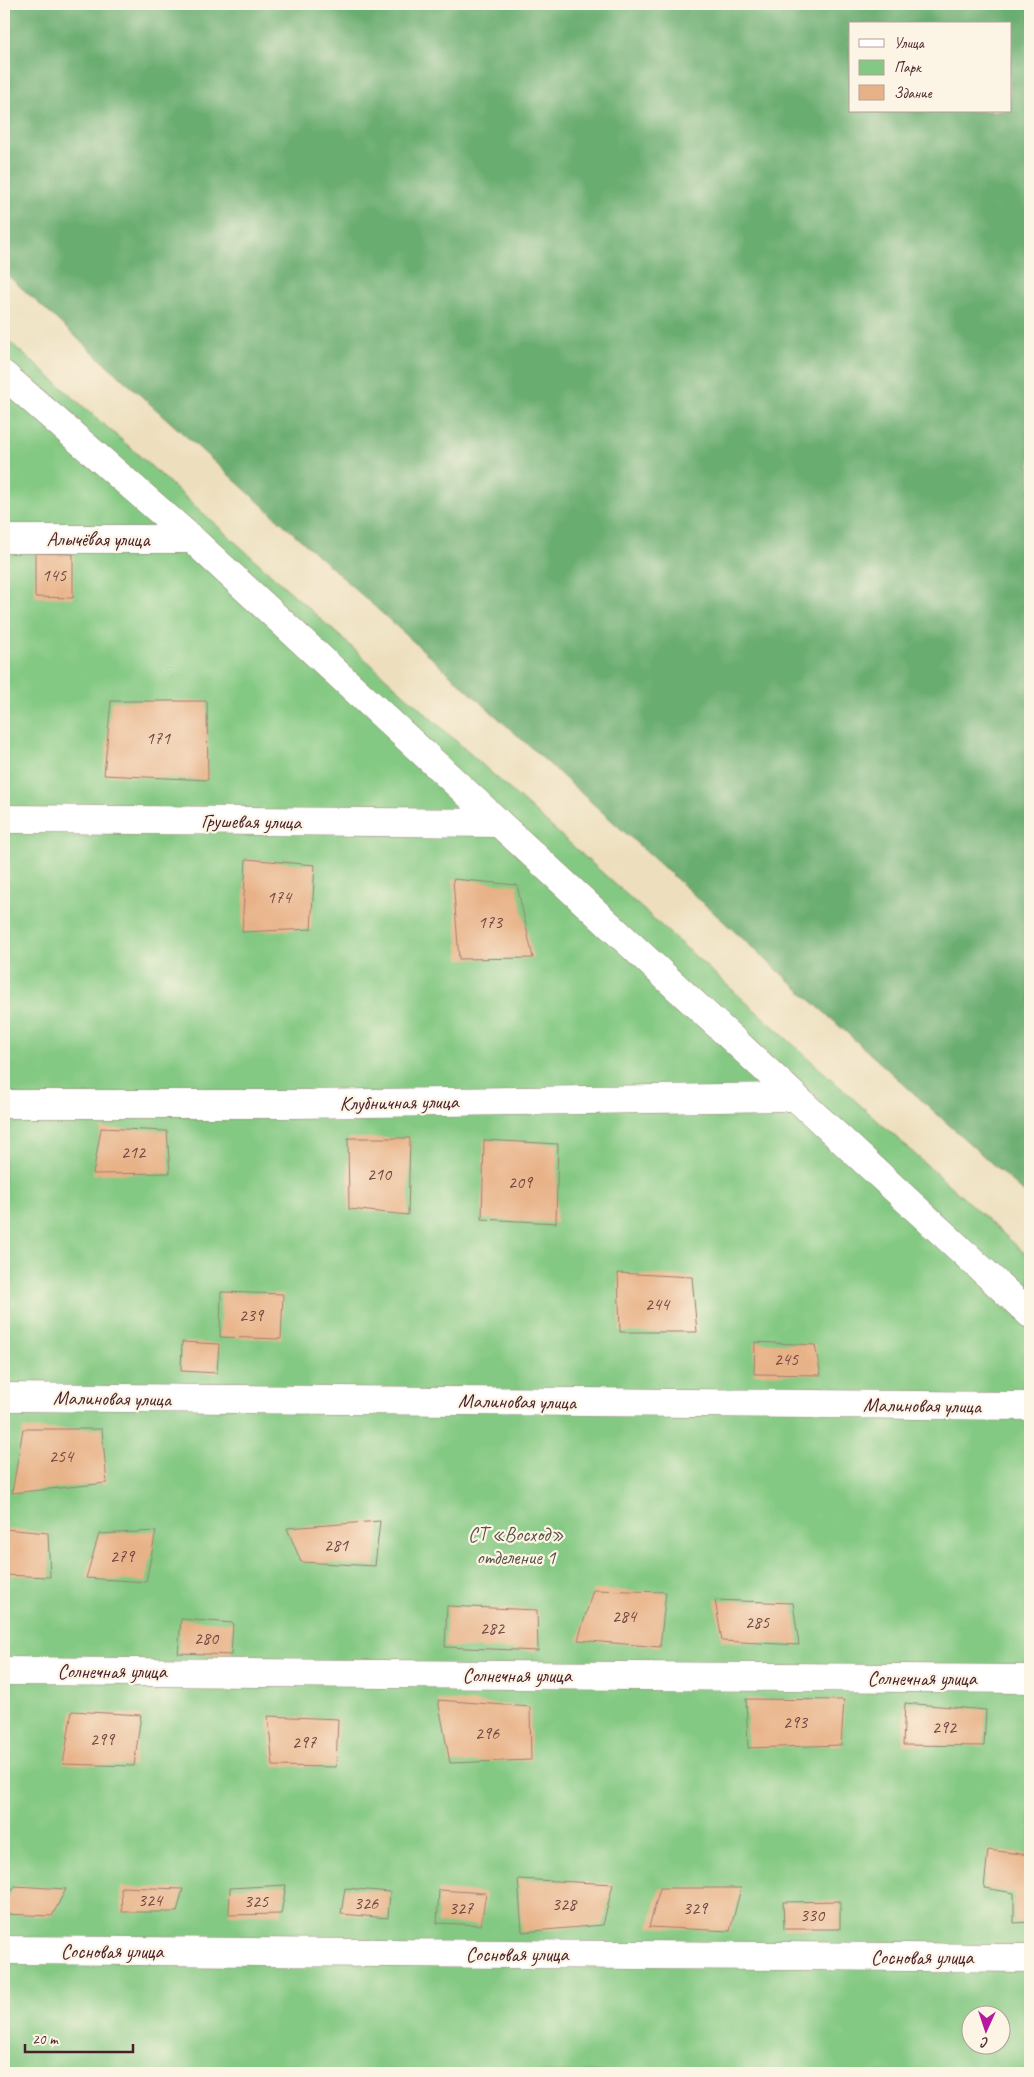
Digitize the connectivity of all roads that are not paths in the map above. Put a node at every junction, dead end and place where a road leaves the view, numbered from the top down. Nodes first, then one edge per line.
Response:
1 (4, 376) edge
2 (4, 539) edge
3 (192, 539) junction
4 (4, 818) edge
5 (499, 823) junction
6 (795, 1097) junction
7 (4, 1104) edge
8 (1030, 1314) edge
9 (4, 1396) edge
10 (1030, 1406) edge
11 (4, 1670) edge
12 (1030, 1679) edge
13 (4, 1950) edge
14 (1030, 1958) edge

1 - 3 street
2 - 3 street, Алычёвая улица
3 - 5 street
4 - 5 street, Грушевая улица
5 - 6 street
6 - 7 street, Клубничная улица
6 - 8 street
9 - 10 street, Малиновая улица
11 - 12 street, Солнечная улица
13 - 14 street, Сосновая улица

